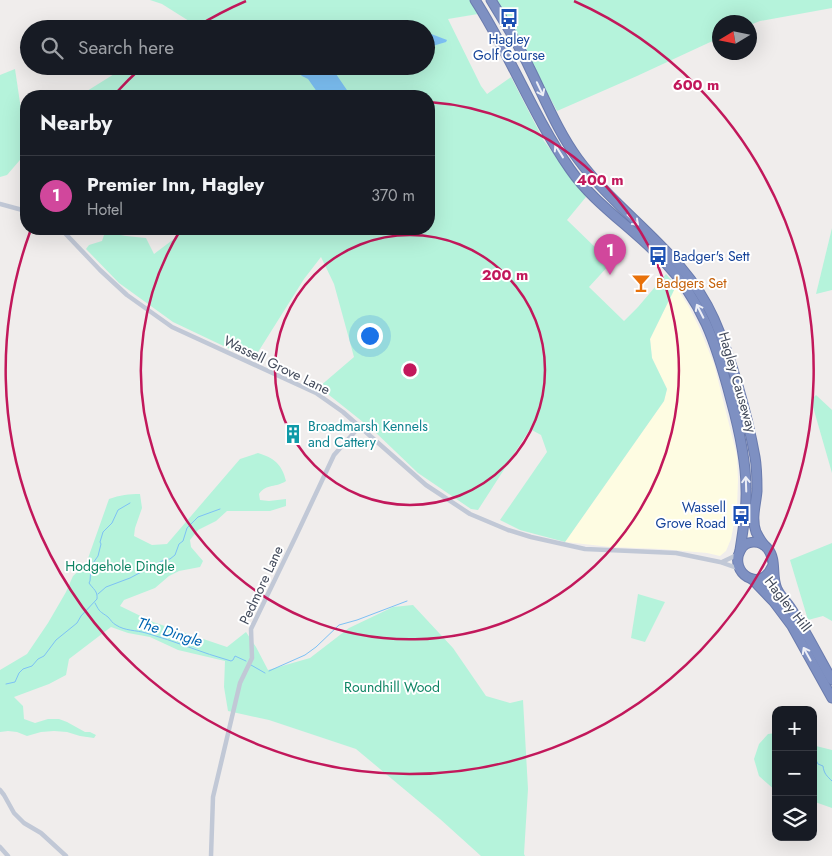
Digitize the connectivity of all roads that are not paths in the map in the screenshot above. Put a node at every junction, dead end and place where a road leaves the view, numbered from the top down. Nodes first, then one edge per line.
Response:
1 (475, 0) edge
2 (491, 0) edge
3 (0, 204) edge
4 (20, 209) edge
5 (67, 235) edge
6 (360, 426) junction
7 (764, 545) junction
8 (739, 552) junction
9 (720, 562) junction
10 (772, 567) junction
11 (740, 569) junction
12 (752, 579) junction
13 (832, 680) edge
14 (832, 698) edge
15 (0, 790) edge
16 (0, 847) edge
17 (8, 856) edge
18 (66, 856) edge
19 (211, 856) edge

8 -> 1 highway, Hagley Causeway
2 -> 7 highway, Hagley Causeway
3 - 4 street
5 - 6 street, Wassell Grove Lane
6 - 9 street, Wassell Grove Lane
6 - 19 street, Pedmore Lane
7 - 8 highway
7 - 10 highway
8 - 9 street
8 - 11 highway
9 - 11 street, Wassell Grove Lane
10 - 12 highway
10 - 13 highway, Hagley Hill
11 - 12 highway
14 -> 12 highway, Hagley Hill
15 - 18 street
16 - 17 street

